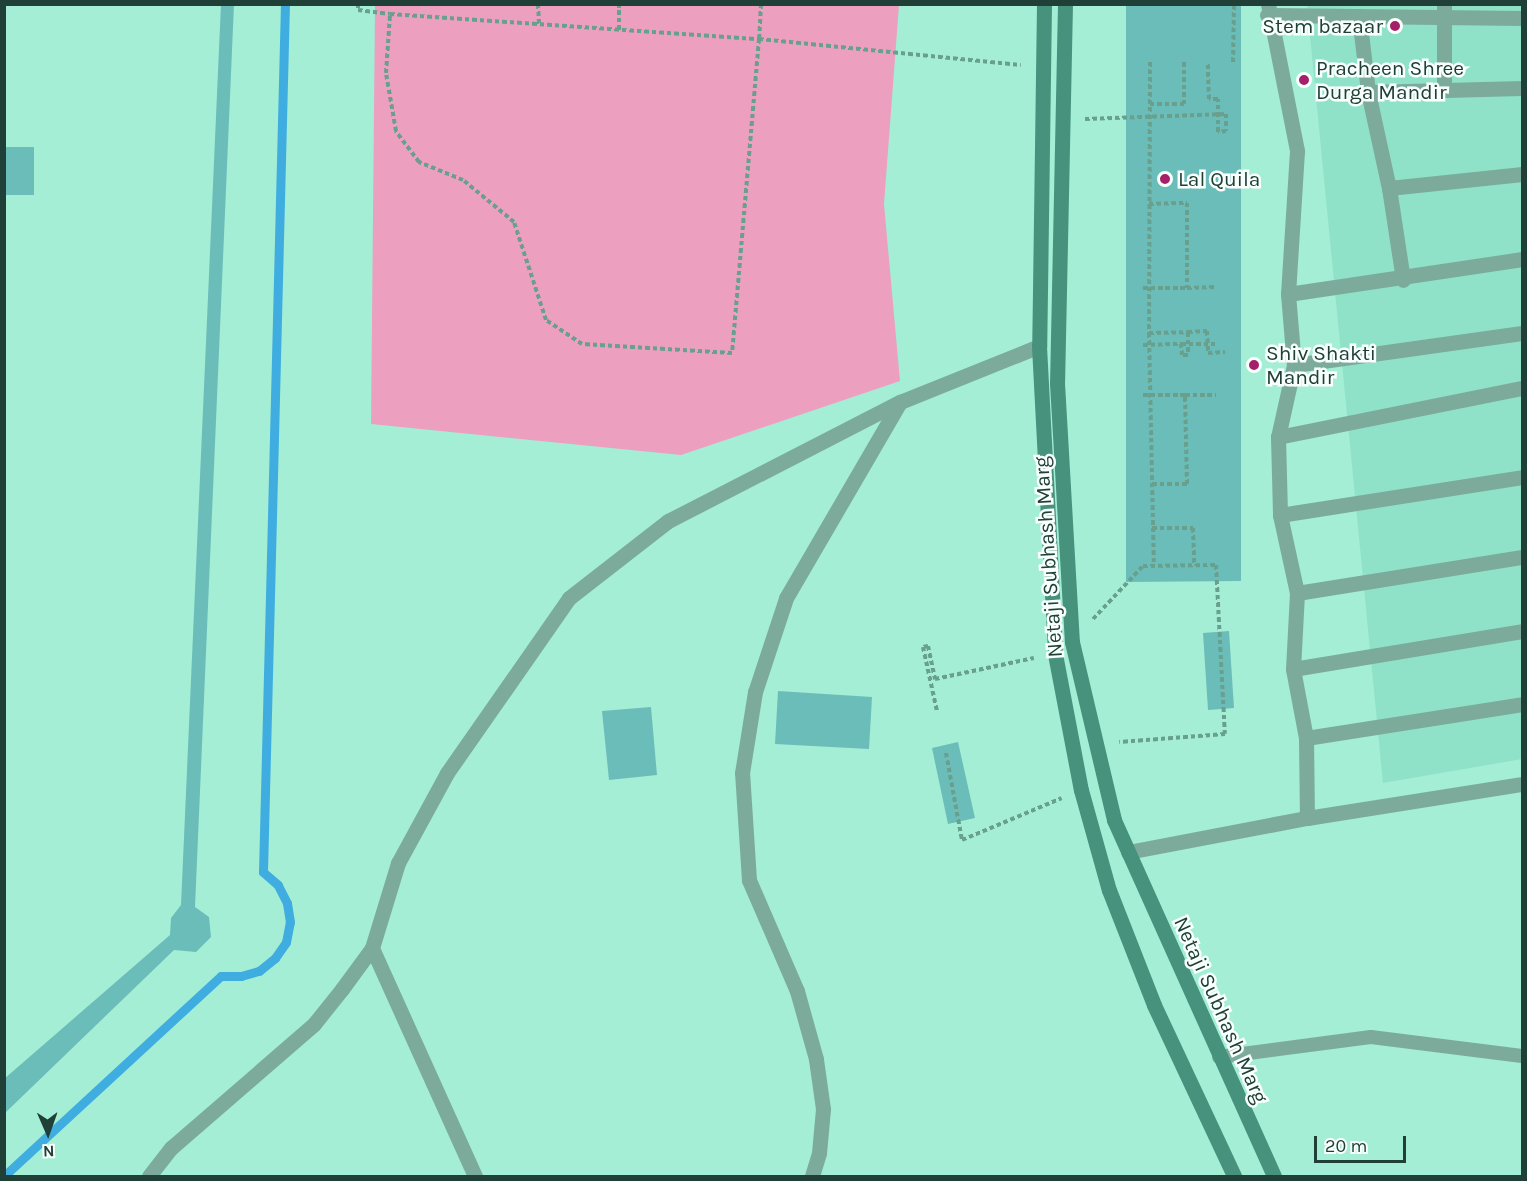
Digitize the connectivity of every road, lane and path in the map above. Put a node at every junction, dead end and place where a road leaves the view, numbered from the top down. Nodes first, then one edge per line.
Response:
1 (358, 4) edge
2 (538, 4) edge
3 (619, 4) edge
4 (761, 4) edge
5 (1044, 4) edge
6 (1065, 4) edge
7 (1234, 4) edge
8 (1268, 10) edge
9 (1444, 11) edge
10 (390, 14) junction
11 (1359, 16) junction
12 (1522, 18) edge
13 (539, 24) junction
14 (619, 30) junction
15 (759, 39) junction
16 (1150, 62) dead end
17 (1184, 62) dead end
18 (1208, 62) dead end
19 (1233, 62) dead end
20 (1043, 67) junction
21 (1522, 88) edge
22 (1444, 89) junction
23 (1368, 92) junction
24 (1150, 104) junction
25 (1061, 119) junction
26 (1522, 174) edge
27 (1389, 188) junction
28 (1149, 204) junction
29 (1522, 259) edge
30 (1403, 280) junction
31 (1216, 287) dead end
32 (1143, 288) dead end
33 (1187, 288) junction
34 (1288, 294) junction
35 (1188, 332) junction
36 (1149, 333) junction
37 (1522, 333) edge
38 (1181, 344) junction
39 (1215, 344) dead end
40 (1143, 345) dead end
41 (1039, 346) junction
42 (1225, 352) dead end
43 (1294, 365) junction
44 (1522, 388) edge
45 (1216, 394) dead end
46 (1143, 395) dead end
47 (1185, 395) junction
48 (900, 402) junction
49 (1278, 437) junction
50 (1522, 477) edge
51 (1152, 484) junction
52 (1280, 515) junction
53 (1152, 528) junction
54 (1522, 557) edge
55 (1154, 565) junction
56 (1194, 566) junction
57 (1297, 593) junction
58 (1522, 631) edge
59 (1072, 642) junction
60 (1055, 654) junction
61 (1293, 669) junction
62 (1522, 704) edge
63 (937, 711) dead end
64 (1306, 738) junction
65 (1096, 744) junction
66 (946, 753) dead end
67 (1522, 784) edge
68 (1081, 790) junction
69 (1307, 818) junction
70 (1128, 852) junction
71 (372, 948) junction
72 (1522, 1056) edge
73 (1219, 1057) junction
74 (149, 1176) edge
75 (475, 1176) edge
76 (812, 1176) edge
77 (1234, 1176) edge
78 (1274, 1176) edge

1 - 10 path
2 - 13 path
3 - 14 path
4 - 15 path
5 - 20 main road, Netaji Subhash Marg
6 - 25 main road, Netaji Subhash Marg
7 - 19 path
8 - 11 street
8 - 34 street
9 - 11 street
9 - 12 street
9 - 22 street
10 - 13 path
10 - 15 path
11 - 23 street
13 - 14 path
14 - 15 path
15 - 20 path
16 - 24 path
17 - 24 path
18 - 25 path
20 - 41 main road, Netaji Subhash Marg
21 - 22 street
22 - 23 street
23 - 27 street
24 - 28 path
25 - 59 main road, Netaji Subhash Marg
26 - 27 street
27 - 30 street
28 - 33 path
28 - 36 path
29 - 30 street
30 - 34 street
31 - 33 path
32 - 33 path
34 - 43 street
35 - 36 path
35 - 38 path
35 - 42 path
36 - 51 path
37 - 43 street
38 - 39 path
38 - 40 path
41 - 48 street
41 - 60 main road, Netaji Subhash Marg
43 - 49 street
44 - 49 street
45 - 47 path
46 - 47 path
47 - 51 path
48 - 71 street
48 - 76 street
49 - 52 street
50 - 52 street
51 - 53 path
52 - 57 street
53 - 55 path
53 - 56 path
54 - 57 street
55 - 56 path
55 - 59 path
56 - 65 path
57 - 61 street
58 - 61 street
59 - 65 main road, Netaji Subhash Marg
60 - 63 path
60 - 68 main road, Netaji Subhash Marg
61 - 64 street
62 - 64 street
64 - 69 street
65 - 70 main road, Netaji Subhash Marg
66 - 68 path
67 - 69 street
68 - 77 main road, Netaji Subhash Marg
69 - 70 street
70 - 73 main road, Netaji Subhash Marg
71 - 74 street
71 - 75 street
72 - 73 lane
73 - 78 main road, Netaji Subhash Marg

